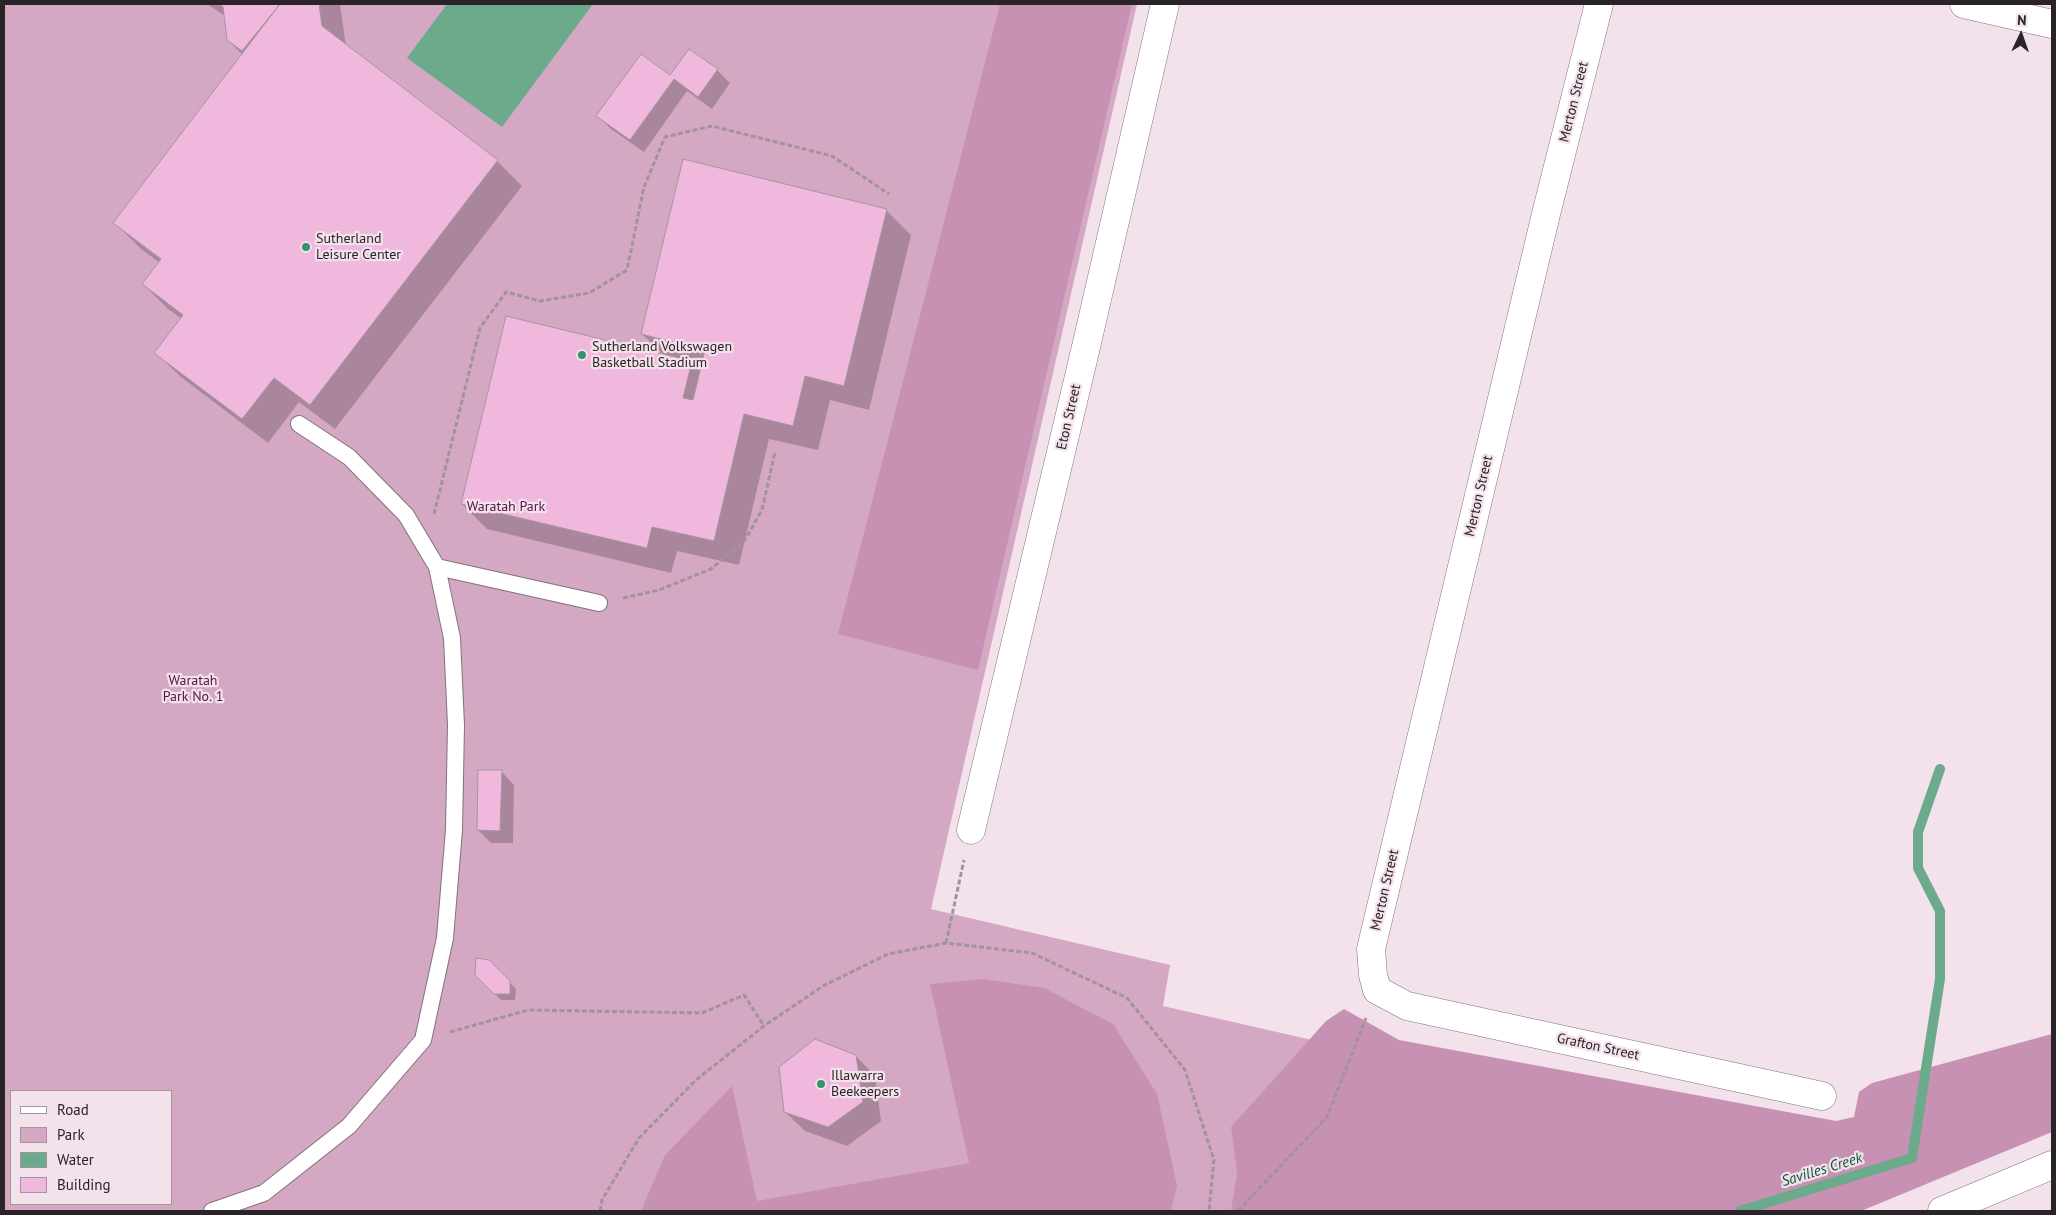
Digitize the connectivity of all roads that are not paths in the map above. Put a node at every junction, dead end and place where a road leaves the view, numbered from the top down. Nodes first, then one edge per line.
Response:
1 (1165, 4) edge
2 (1599, 4) edge
3 (1964, 4) edge
4 (2052, 24) edge
5 (299, 424) dead end
6 (437, 567) junction
7 (599, 603) road end
8 (971, 830) road end
9 (1378, 990) joint
10 (1822, 1096) dead end
11 (2052, 1165) edge
12 (212, 1211) edge
13 (1942, 1211) edge

1 - 8 main road, Eton Street
2 - 9 main road, Merton Street
3 - 4 main road
5 - 6 lane
6 - 7 lane
6 - 12 lane
9 - 10 main road, Grafton Street
11 - 13 main road

